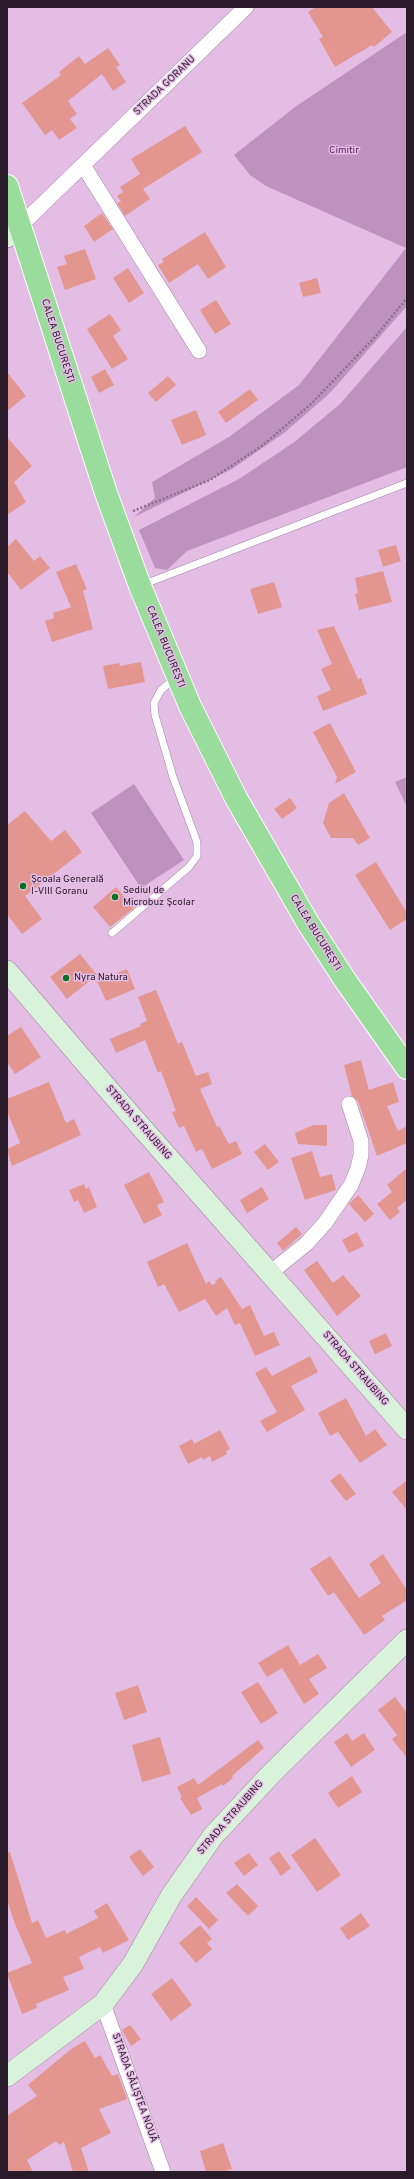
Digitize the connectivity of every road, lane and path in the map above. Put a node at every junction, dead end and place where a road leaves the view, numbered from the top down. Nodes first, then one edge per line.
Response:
1 (246, 7) edge
2 (83, 165) junction
3 (7, 186) edge
4 (13, 232) edge
5 (407, 298) edge
6 (199, 351) dead end
7 (407, 483) edge
8 (115, 516) junction
9 (140, 586) junction
10 (176, 676) junction
11 (112, 933) dead end
12 (7, 971) edge
13 (407, 1068) edge
14 (349, 1104) dead end
15 (270, 1273) junction
16 (407, 1429) edge
17 (407, 1640) edge
18 (103, 2004) junction
19 (7, 2076) edge
20 (163, 2172) edge

1 - 2 street, STRADA GORANU
2 - 4 street, STRADA GORANU
2 - 6 street
3 - 4 highway, CALEA BUCUREȘTI
4 - 8 highway, CALEA BUCUREȘTI
5 - 8 path
7 - 9 lane
8 - 9 highway, CALEA BUCUREȘTI
9 - 10 highway, CALEA BUCUREȘTI
10 - 11 lane
10 - 13 highway, CALEA BUCUREȘTI
12 - 15 main road, STRADA STRAUBING
14 - 15 street
15 - 16 main road, STRADA STRAUBING
17 - 18 main road, STRADA STRAUBING
18 - 19 main road, STRADA STRAUBING
18 - 20 street, STRADA SĂLIȘTEA NOUĂ

